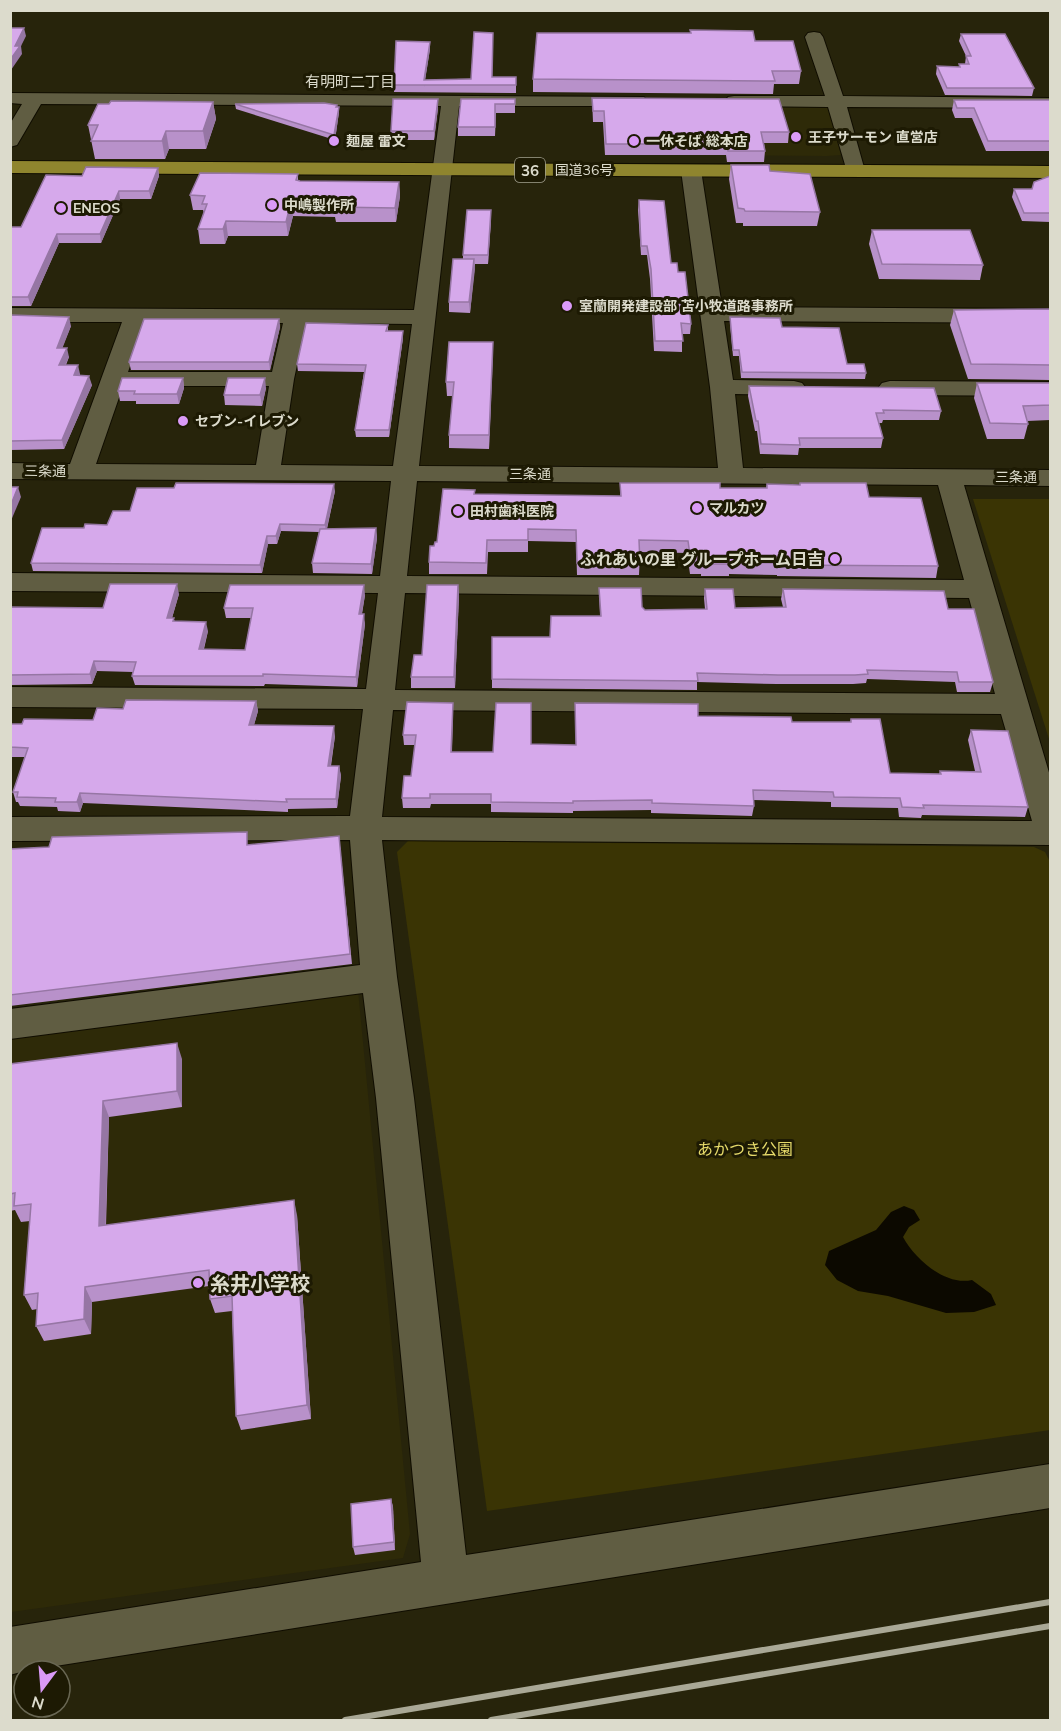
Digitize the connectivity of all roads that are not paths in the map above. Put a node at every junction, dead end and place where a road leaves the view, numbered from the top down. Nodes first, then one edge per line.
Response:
1 (814, 37) dead end
2 (10, 98) edge
3 (34, 99) junction
4 (451, 100) junction
5 (661, 101) edge
6 (720, 101) edge
7 (836, 102) junction
8 (1050, 103) edge
9 (10, 141) edge
10 (10, 167) edge
11 (443, 169) junction
12 (691, 170) junction
13 (855, 171) junction
14 (1050, 172) edge
15 (711, 315) junction
16 (136, 316) junction
17 (1050, 316) edge
18 (296, 317) junction
19 (424, 318) junction
20 (16, 321) edge
21 (113, 379) junction
22 (282, 380) junction
23 (722, 387) junction
24 (816, 388) edge
25 (863, 388) edge
26 (1050, 389) edge
27 (10, 471) edge
28 (80, 472) junction
29 (267, 473) junction
30 (405, 474) junction
31 (731, 475) junction
32 (950, 477) junction
33 (1050, 478) edge
34 (10, 582) edge
35 (393, 585) junction
36 (982, 589) junction
37 (10, 698) edge
38 (379, 700) junction
39 (1013, 704) junction
40 (1050, 826) edge
41 (365, 828) junction
42 (10, 829) edge
43 (1050, 832) edge
44 (379, 977) junction
45 (10, 1024) edge
46 (1050, 1486) edge
47 (446, 1581) junction
48 (10, 1650) edge

1 - 7 street
2 - 3 street
3 - 4 street
3 - 9 street
4 - 5 street
4 - 11 street
6 - 7 street
7 - 8 street
7 - 13 street
10 - 11 highway, 国道36号 / 36
11 - 12 highway, 国道36号 / 36
11 - 19 street
12 - 13 highway, 国道36号 / 36
12 - 15 street
13 - 14 highway, 国道36号 / 36
15 - 17 street
15 - 23 street
16 - 18 street
16 - 20 street
16 - 21 street
18 - 19 street
18 - 22 street
19 - 30 street
21 - 22 street
21 - 28 street
22 - 29 street
23 - 24 street
23 - 31 street
25 - 26 street
27 - 28 street, 三条通
28 - 29 street, 三条通
29 - 30 street, 三条通
30 - 31 street, 三条通
30 - 35 street
31 - 32 street, 三条通
32 - 33 street, 三条通
32 - 36 street
34 - 35 street
35 - 36 street
35 - 38 street
36 - 39 street
37 - 38 street
38 - 39 street
38 - 41 street
39 - 40 street
41 - 42 street
41 - 43 street
41 - 44 street
44 - 45 street
44 - 47 street
46 - 47 street
47 - 48 street

